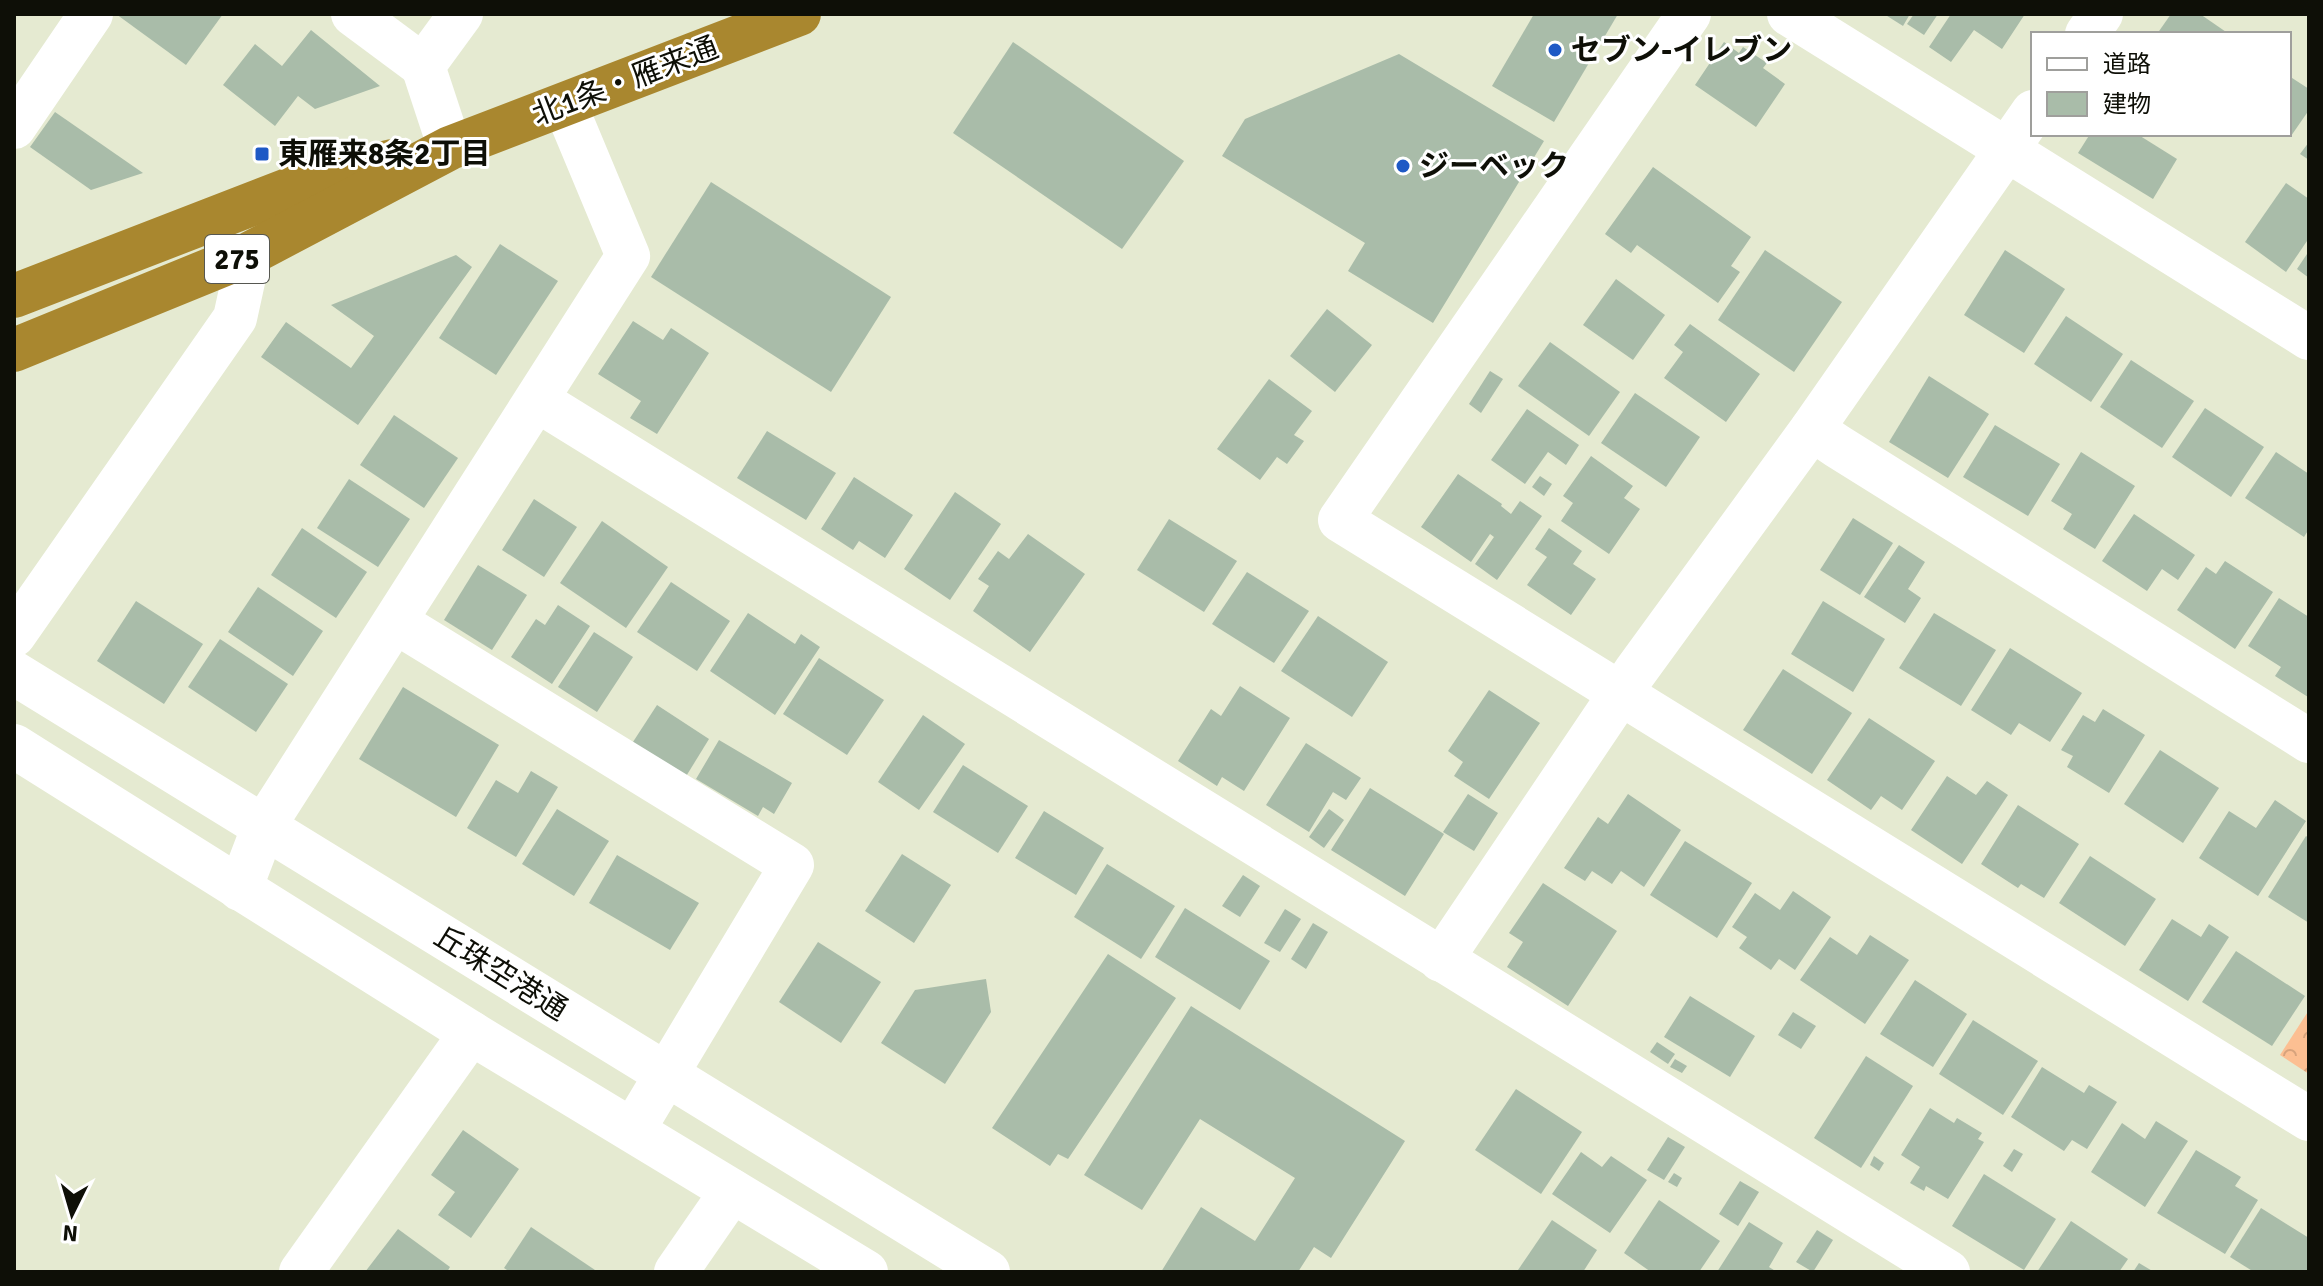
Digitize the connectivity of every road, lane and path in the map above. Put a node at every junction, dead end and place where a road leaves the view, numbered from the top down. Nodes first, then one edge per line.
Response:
1 (91, 14) edge
2 (353, 14) edge
3 (461, 14) edge
4 (799, 14) edge
5 (1689, 14) edge
6 (1789, 14) edge
7 (2101, 14) edge
8 (2088, 32) edge
9 (423, 66) junction
10 (565, 105) junction
11 (2031, 115) edge
12 (14, 127) edge
13 (450, 148) junction
14 (2007, 150) junction
15 (249, 254) junction
16 (14, 296) edge
17 (2309, 338) edge
18 (14, 350) edge
19 (537, 400) junction
20 (1812, 429) junction
21 (396, 622) junction
22 (14, 635) edge
23 (14, 673) edge
24 (1621, 693) junction
25 (2309, 741) edge
26 (14, 746) edge
27 (264, 826) junction
28 (240, 889) junction
29 (1441, 960) junction
30 (471, 1033) junction
31 (667, 1076) junction
32 (2309, 1119) edge
33 (633, 1130) junction
34 (732, 1191) junction
35 (301, 1272) edge
36 (676, 1272) edge
37 (866, 1272) edge
38 (988, 1272) edge
39 (1948, 1272) edge

1 - 12 street
2 - 9 street
3 - 9 street
4 - 10 highway, 北1条・雁来通 / 275
5 - 24 street
6 - 14 street
7 - 8 street
9 - 13 street
10 - 13 highway, 北1条・雁来通 / 275
10 - 19 street
11 - 14 street
13 - 15 highway, 北1条・雁来通 / 275
13 - 16 highway, 北1条・雁来通 / 275
14 - 17 street
14 - 20 street
15 - 18 highway, 北1条・雁来通 / 275
15 - 22 street
19 - 21 street
19 - 29 street
20 - 24 street
20 - 25 street
21 - 27 street
21 - 31 street
23 - 27 street, 丘珠空港通
24 - 29 street
24 - 32 street
26 - 28 street
27 - 28 street
27 - 31 street, 丘珠空港通
28 - 30 street
29 - 39 street
30 - 33 street
30 - 35 street
31 - 33 street
31 - 38 street, 丘珠空港通
33 - 34 street
34 - 36 street
34 - 37 street

